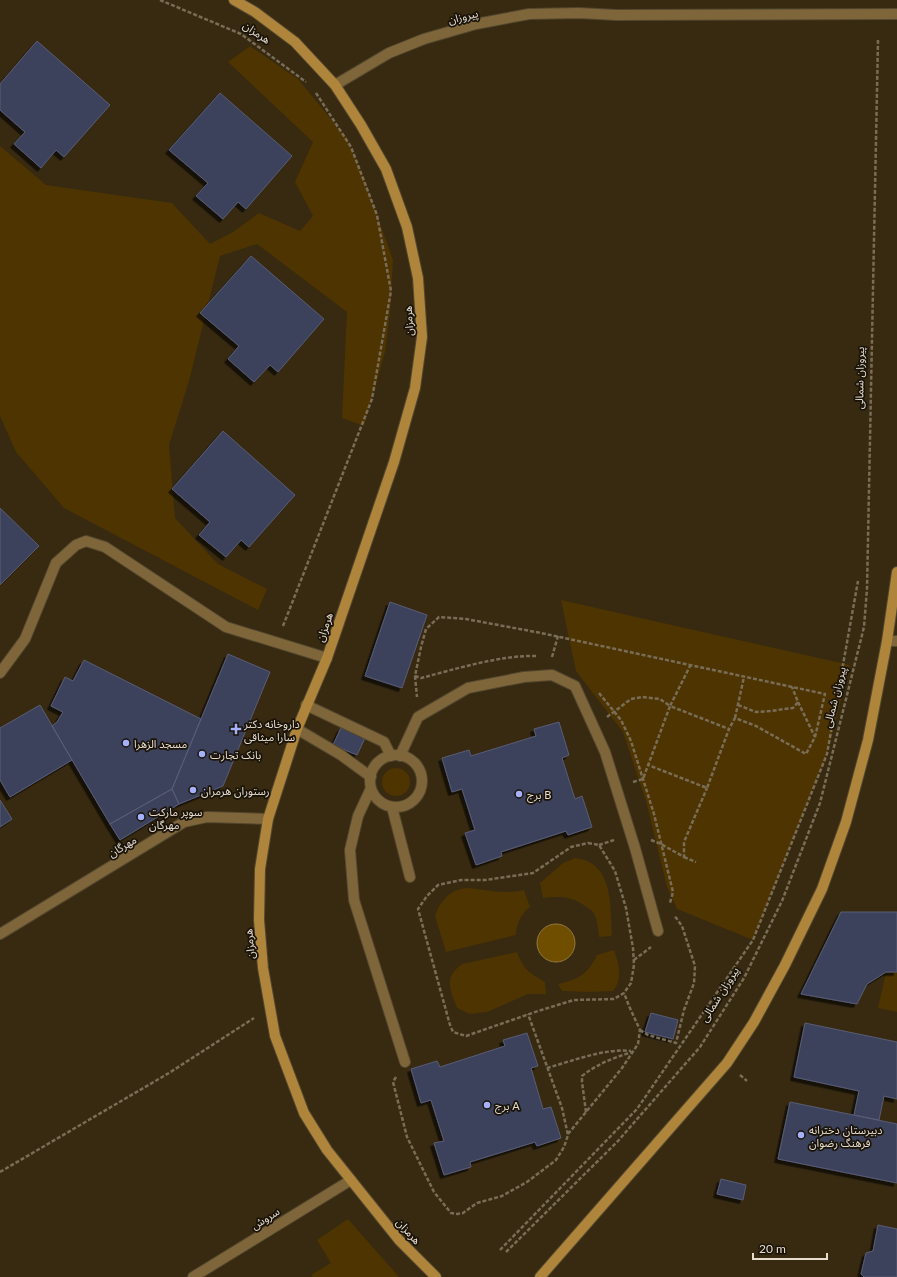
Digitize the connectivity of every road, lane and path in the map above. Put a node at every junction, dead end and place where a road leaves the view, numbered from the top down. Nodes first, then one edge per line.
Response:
1 (160, 0) edge
2 (234, 0) edge
3 (897, 14) edge
4 (878, 40) dead end
5 (335, 85) junction
6 (311, 86) dead end
7 (315, 92) dead end
8 (897, 572) edge
9 (858, 581) dead end
10 (283, 626) dead end
11 (558, 636) dead end
12 (892, 641) edge
13 (552, 657) dead end
14 (326, 658) junction
15 (691, 664) dead end
16 (0, 673) edge
17 (744, 677) dead end
18 (792, 687) dead end
19 (825, 694) dead end
20 (798, 702) junction
21 (306, 705) junction
22 (738, 705) junction
23 (670, 706) junction
24 (735, 718) junction
25 (593, 726) junction
26 (729, 728) junction
27 (297, 729) junction
28 (815, 737) junction
29 (396, 756) junction
30 (648, 766) junction
31 (371, 783) junction
32 (617, 788) junction
33 (706, 788) junction
34 (392, 807) junction
35 (268, 819) junction
36 (661, 844) dead end
37 (684, 857) junction
38 (696, 862) dead end
39 (410, 877) dead end
40 (658, 931) dead end
41 (0, 934) edge
42 (695, 966) dead end
43 (624, 993) junction
44 (270, 1008) junction
45 (528, 1014) junction
46 (640, 1030) junction
47 (633, 1052) junction
48 (405, 1062) joint
49 (547, 1068) junction
50 (586, 1112) junction
51 (568, 1135) junction
52 (0, 1172) edge
53 (351, 1180) junction
54 (500, 1250) dead end
55 (506, 1252) dead end
56 (193, 1277) edge
57 (436, 1277) edge
58 (540, 1277) edge

1 - 6 path, هرمزان
2 - 5 street, هرمزان
3 - 5 street, پیروزان
4 - 55 path, پیروزان شمالی
5 - 14 street, هرمزان
7 - 10 path, هرمزان
8 - 12 street
9 - 54 path, پیروزان شمالی
11 - 13 path
12 - 58 street
14 - 16 street
14 - 21 street, هرمزان
15 - 23 path
17 - 22 path
18 - 20 path
19 - 28 path
20 - 22 path
20 - 28 path
21 - 27 street, هرمزان
21 - 29 street
22 - 24 path
23 - 25 path
23 - 26 path
23 - 30 path
24 - 26 path
24 - 28 path
25 - 29 street
25 - 32 street
26 - 33 path
27 - 31 street
27 - 35 street, هرمزان
29 - 31 street
29 - 34 street
30 - 32 path
30 - 33 path
31 - 34 street
31 - 48 street
32 - 40 street
33 - 37 path
34 - 39 street
35 - 41 street, مهرگان
35 - 44 street, هرمزان
36 - 37 path
37 - 38 path
42 - 46 path
43 - 45 path
43 - 45 path
43 - 46 path
44 - 52 path
44 - 53 street, هرمزان
45 - 49 path
46 - 47 path
47 - 49 path
47 - 50 path
47 - 50 path
48 - 51 path
49 - 51 path
50 - 51 path
53 - 56 street, سروش
53 - 57 street, هرمزان

